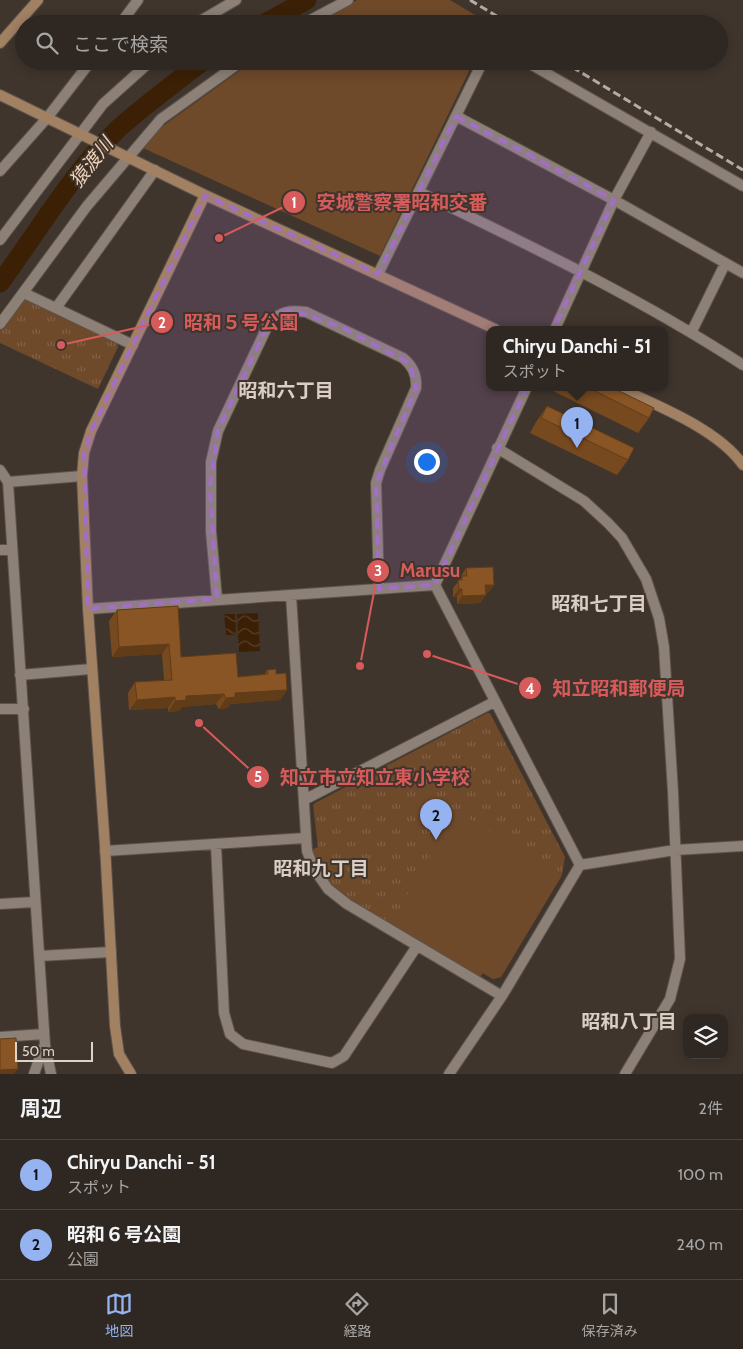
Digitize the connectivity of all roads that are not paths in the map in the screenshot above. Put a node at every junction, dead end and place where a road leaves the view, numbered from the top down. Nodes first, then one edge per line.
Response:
1 (38, 0) edge
2 (236, 0) edge
3 (348, 0) edge
4 (134, 1) edge
5 (25, 15) edge
6 (125, 15) edge
7 (210, 15) edge
8 (320, 15) edge
9 (15, 26) edge
10 (0, 43) edge
11 (84, 70) edge
12 (141, 70) edge
13 (229, 70) edge
14 (479, 70) edge
15 (540, 70) edge
16 (0, 95) edge
17 (456, 116) junction
18 (47, 118) junction
19 (651, 132) junction
20 (82, 135) junction
21 (125, 155) junction
22 (155, 170) junction
23 (0, 172) edge
24 (743, 186) edge
25 (419, 192) junction
26 (205, 195) junction
27 (614, 200) junction
28 (0, 240) edge
29 (725, 264) junction
30 (580, 270) junction
31 (743, 273) edge
32 (378, 274) junction
33 (24, 293) junction
34 (56, 308) junction
35 (0, 324) edge
36 (490, 326) edge
37 (555, 326) edge
38 (692, 331) junction
39 (133, 345) junction
40 (743, 365) edge
41 (525, 391) edge
42 (625, 391) edge
43 (497, 448) junction
44 (743, 465) edge
45 (0, 470) edge
46 (82, 476) junction
47 (8, 482) junction
48 (0, 550) edge
49 (12, 550) junction
50 (435, 585) junction
51 (379, 589) junction
52 (291, 595) junction
53 (217, 600) junction
54 (88, 609) junction
55 (91, 669) junction
56 (20, 675) junction
57 (494, 702) junction
58 (0, 709) edge
59 (24, 709) junction
60 (304, 800) junction
61 (305, 838) junction
62 (216, 845) junction
63 (743, 846) edge
64 (675, 850) junction
65 (105, 851) junction
66 (580, 865) junction
67 (34, 902) junction
68 (0, 904) edge
69 (416, 946) junction
70 (111, 952) junction
71 (39, 956) junction
72 (502, 996) junction
73 (44, 1034) junction
74 (0, 1037) edge
75 (45, 1045) junction
76 (34, 1074) edge
77 (51, 1074) edge
78 (131, 1074) edge
79 (449, 1074) edge
80 (625, 1074) edge

1 - 5 street
2 - 7 street
3 - 8 street
4 - 6 street
9 - 10 street
11 - 18 street
12 - 20 street
13 - 21 street
14 - 17 street
15 - 19 street
16 - 18 street
17 - 25 street
17 - 27 street
18 - 20 street
18 - 23 street
19 - 24 street
19 - 27 street
20 - 21 street
20 - 28 street
21 - 22 street
21 - 33 street
22 - 26 street
22 - 34 street
25 - 30 street
25 - 32 street
26 - 32 street
26 - 39 street
27 - 29 street
27 - 30 street
29 - 31 street
29 - 38 street
30 - 37 street
30 - 38 street
32 - 36 street
33 - 34 street
33 - 35 street
34 - 39 street
38 - 40 street
39 - 46 street
41 - 43 street
42 - 44 street
43 - 50 street
43 - 64 street
45 - 47 street
46 - 47 street
46 - 54 street
47 - 49 street
48 - 49 street
49 - 56 street
50 - 51 street
50 - 57 street
51 - 52 street
51 - 53 street
52 - 53 street
52 - 60 street
53 - 54 street
54 - 55 street
55 - 56 street
55 - 65 street
56 - 59 street
57 - 60 street
57 - 66 street
58 - 59 street
59 - 67 street
60 - 61 street
61 - 62 street
61 - 69 street
62 - 65 street
62 - 69 street
63 - 64 street
64 - 66 street
64 - 80 street
65 - 70 street
66 - 72 street
67 - 68 street
67 - 71 street
69 - 72 street
70 - 71 street
70 - 78 street
71 - 73 street
72 - 79 street
73 - 74 street
73 - 75 street
75 - 76 street
75 - 77 street

